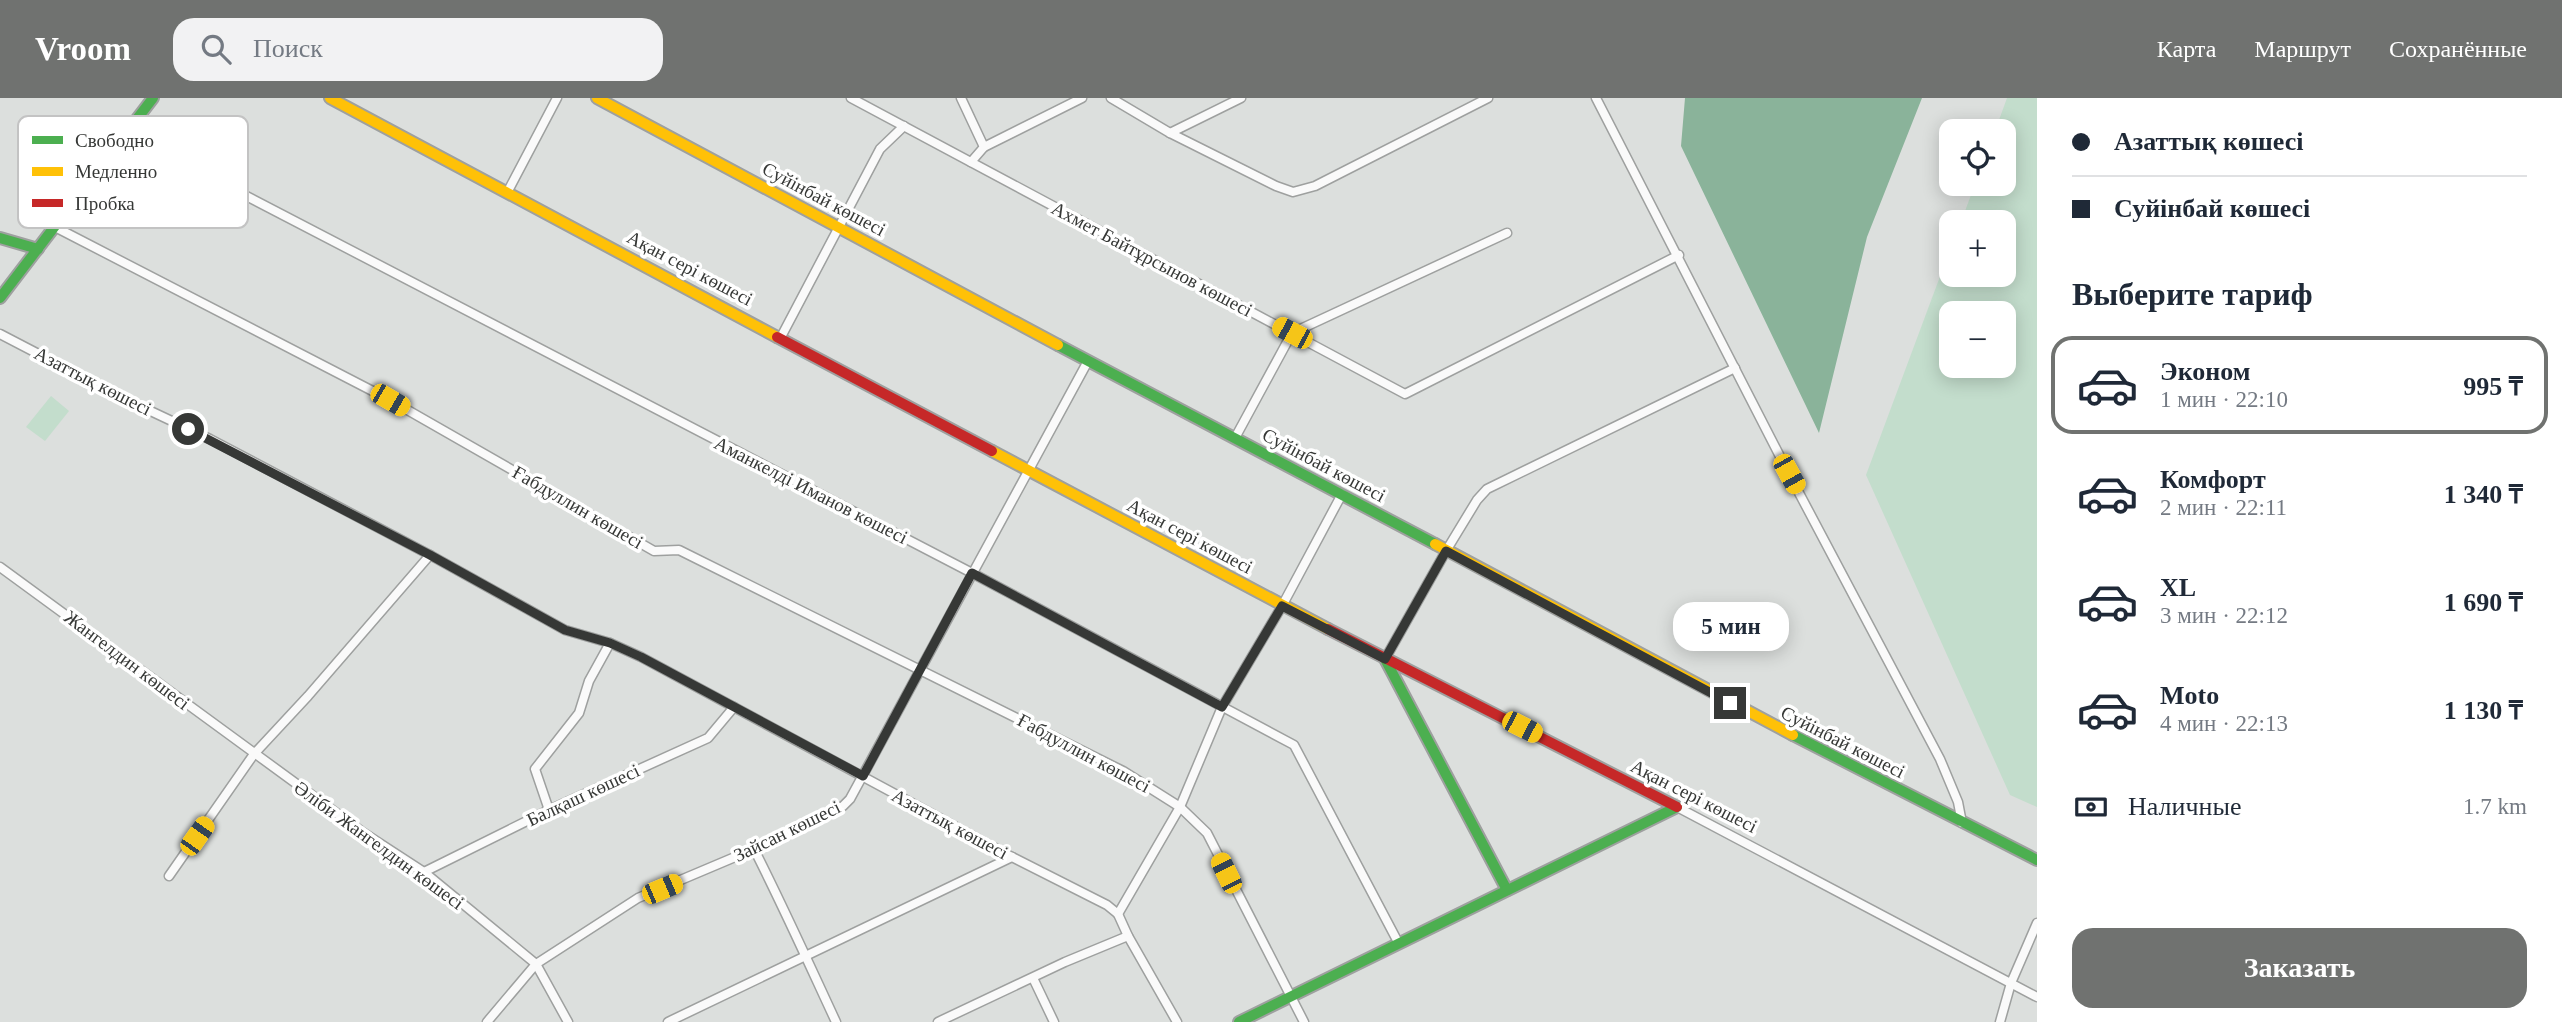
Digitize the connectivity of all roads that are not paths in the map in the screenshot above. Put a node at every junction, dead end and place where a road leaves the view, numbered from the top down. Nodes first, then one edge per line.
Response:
1 (153, 98) edge
2 (330, 98) edge
3 (557, 98) edge
4 (597, 98) edge
5 (851, 98) edge
6 (961, 98) edge
7 (1082, 98) edge
8 (1111, 98) edge
9 (1241, 98) edge
10 (1488, 98) edge
11 (1596, 98) edge
12 (140, 116) edge
13 (904, 126) junction
14 (1170, 133) junction
15 (984, 147) junction
16 (971, 162) junction
17 (508, 191) junction
18 (248, 197) edge
19 (840, 226) junction
20 (54, 228) edge
21 (57, 228) edge
22 (1507, 233) dead end
23 (0, 238) edge
24 (38, 249) junction
25 (1679, 255) junction
26 (0, 298) edge
27 (1292, 333) junction
28 (0, 334) edge
29 (781, 337) junction
30 (1088, 361) junction
31 (1735, 368) junction
32 (1235, 438) junction
33 (1029, 470) junction
34 (1342, 494) junction
35 (1446, 551) junction
36 (430, 555) junction
37 (0, 566) edge
38 (972, 573) junction
39 (1282, 606) junction
40 (610, 643) junction
41 (1385, 659) junction
42 (920, 671) junction
43 (733, 707) junction
44 (1222, 707) junction
45 (254, 754) junction
46 (863, 776) junction
47 (1180, 807) junction
48 (1677, 807) junction
49 (549, 810) junction
50 (1962, 823) junction
51 (754, 849) junction
52 (1012, 857) junction
53 (2037, 860) edge
54 (424, 872) junction
55 (169, 876) dead end
56 (1507, 890) junction
57 (1118, 914) junction
58 (2037, 923) edge
59 (1128, 936) junction
60 (1399, 944) junction
61 (804, 956) junction
62 (536, 964) junction
63 (1033, 978) junction
64 (2011, 983) junction
65 (1290, 996) junction
66 (2037, 997) edge
67 (488, 1022) edge
68 (568, 1022) edge
69 (668, 1022) edge
70 (836, 1022) edge
71 (938, 1022) edge
72 (1054, 1022) edge
73 (1177, 1022) edge
74 (1239, 1022) edge
75 (1304, 1022) edge
76 (2000, 1022) edge

1 - 12 street
2 - 17 street, Ақан сері көшесі
3 - 17 street
4 - 19 street, Суйінбай көшесі
5 - 13 street, Ахмет Байтұрсынов көшесі
6 - 15 street
7 - 15 street
8 - 14 street
9 - 14 street
10 - 14 street
11 - 25 street
13 - 16 street, Ахмет Байтұрсынов көшесі
13 - 19 street
15 - 16 street
16 - 27 street, Ахмет Байтұрсынов көшесі
17 - 29 street, Ақан сері көшесі
18 - 38 street, Аманкелді Иманов көшесі
19 - 29 street
19 - 30 street, Суйінбай көшесі
20 - 24 street
21 - 42 street, Ғабдуллин көшесі
22 - 27 street
23 - 24 street
24 - 26 street
25 - 27 street, Ахмет Байтұрсынов көшесі
25 - 31 street
27 - 32 street
28 - 36 street, Азаттық көшесі
29 - 33 street, Ақан сері көшесі
30 - 32 street, Суйінбай көшесі
30 - 33 street, Зайсан көшесі
31 - 35 street
31 - 50 street
32 - 34 street, Суйінбай көшесі
33 - 38 street, Зайсан көшесі
33 - 39 street, Ақан сері көшесі
34 - 35 street, Суйінбай көшесі
34 - 39 street
35 - 41 street
35 - 50 street, Суйінбай көшесі
36 - 40 street, Азаттық көшесі
36 - 45 street
37 - 45 street, Жангелдин көшесі
38 - 42 street, Зайсан көшесі
38 - 44 street, Аманкелді Иманов көшесі
39 - 41 street, Ақан сері көшесі
39 - 44 street
40 - 43 street, Азаттық көшесі
40 - 49 street
41 - 48 street, Ақан сері көшесі
41 - 56 street
42 - 46 street, Зайсан көшесі
42 - 47 street, Ғабдуллин көшесі
43 - 46 street, Азаттық көшесі
43 - 49 street, Балқаш көшесі
44 - 47 street
44 - 60 street, Аманкелді Иманов көшесі
45 - 54 street, Әліби Жангелдин көшесі
45 - 55 street
46 - 51 street, Зайсан көшесі
46 - 52 street, Азаттық көшесі
47 - 57 street
47 - 65 street, Ғабдуллин көшесі
48 - 56 street
48 - 64 street, Ақан сері көшесі
49 - 54 street, Балқаш көшесі
50 - 53 street, Суйінбай көшесі
51 - 61 street
51 - 62 street, Зайсан көшесі
52 - 57 street, Азаттық көшесі
52 - 61 street
54 - 62 street, Әліби Жангелдин көшесі
56 - 60 street
57 - 59 street
58 - 64 street
59 - 63 street
59 - 73 street
60 - 65 street
61 - 69 street
61 - 70 street
62 - 67 street, Зайсан көшесі
62 - 68 street
63 - 71 street
63 - 72 street
64 - 66 street, Ақан сері көшесі
64 - 76 street
65 - 74 street
65 - 75 street, Ғабдуллин көшесі

